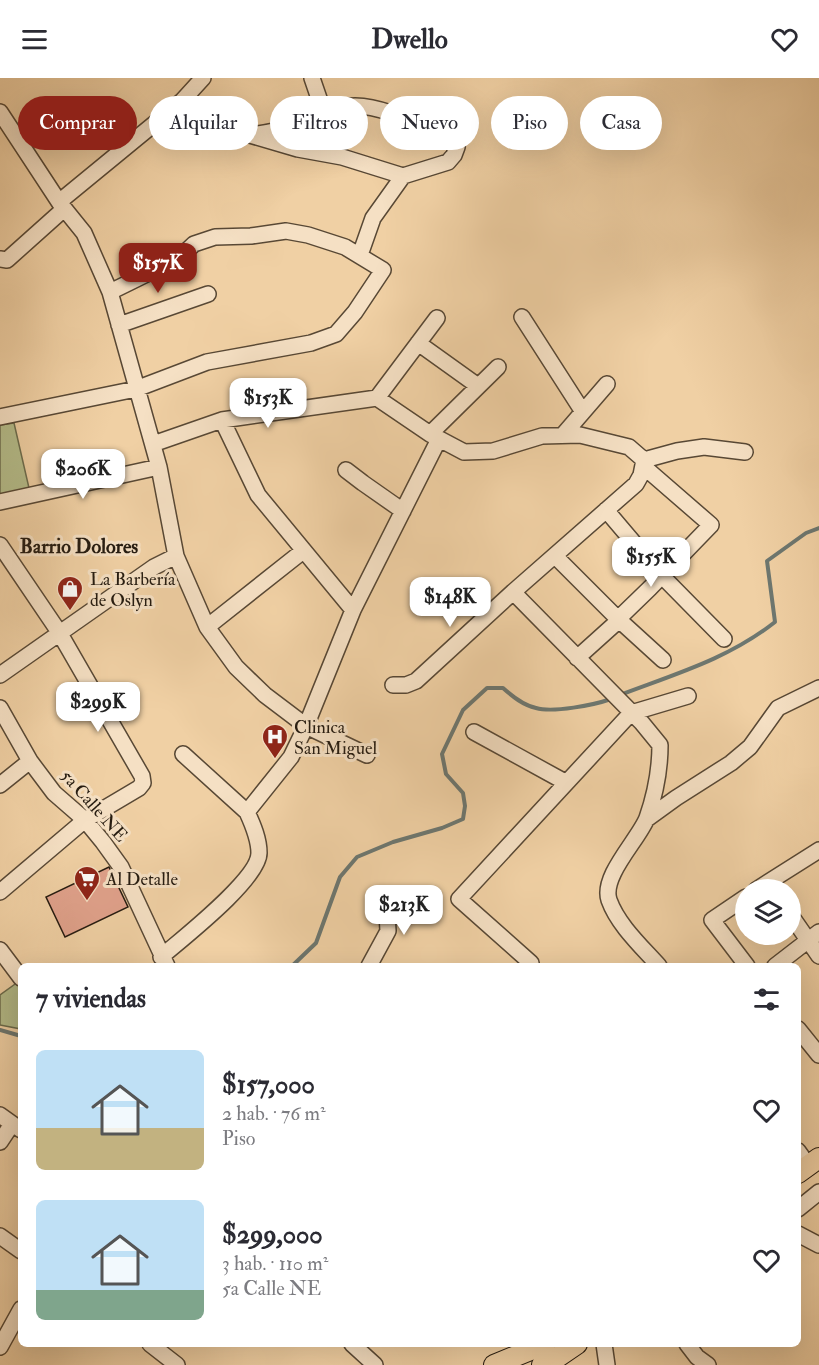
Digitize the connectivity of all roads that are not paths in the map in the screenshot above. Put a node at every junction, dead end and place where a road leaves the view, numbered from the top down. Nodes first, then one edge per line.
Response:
1 (203, 78) edge
2 (312, 78) edge
3 (186, 96) edge
4 (318, 96) edge
5 (368, 107) edge
6 (0, 112) edge
7 (149, 129) edge
8 (258, 137) edge
9 (403, 176) junction
10 (61, 205) junction
11 (360, 255) junction
12 (0, 259) edge
13 (110, 292) junction
14 (208, 294) dead end
15 (522, 317) dead end
16 (437, 318) dead end
17 (119, 325) junction
18 (418, 344) junction
19 (498, 367) dead end
20 (607, 384) dead end
21 (478, 386) junction
22 (136, 389) junction
23 (378, 398) junction
24 (583, 412) junction
25 (0, 417) edge
26 (222, 420) junction
27 (563, 435) junction
28 (434, 436) junction
29 (153, 444) junction
30 (745, 452) dead end
31 (643, 463) junction
32 (159, 467) junction
33 (346, 470) dead end
34 (0, 502) edge
35 (403, 510) junction
36 (606, 510) junction
37 (0, 545) edge
38 (303, 551) junction
39 (555, 555) junction
40 (176, 556) junction
41 (662, 576) junction
42 (513, 592) junction
43 (353, 610) junction
44 (618, 619) junction
45 (207, 627) junction
46 (59, 632) junction
47 (724, 639) dead end
48 (577, 658) junction
49 (663, 660) dead end
50 (0, 675) edge
51 (393, 685) dead end
52 (819, 688) edge
53 (688, 696) dead end
54 (0, 708) edge
55 (626, 708) junction
56 (306, 726) junction
57 (474, 732) dead end
58 (183, 754) dead end
59 (367, 755) dead end
60 (30, 761) junction
61 (565, 782) junction
62 (0, 785) edge
63 (248, 812) junction
64 (647, 819) junction
65 (85, 820) junction
66 (819, 850) edge
67 (780, 879) edge
68 (0, 892) edge
69 (386, 894) dead end
70 (735, 905) edge
71 (801, 925) edge
72 (813, 936) edge
73 (0, 950) edge
74 (819, 956) edge
75 (164, 961) edge
76 (371, 963) edge
77 (531, 963) dead end
78 (656, 963) edge
79 (745, 963) edge
80 (779, 963) edge
81 (18, 974) edge
82 (801, 1033) edge
83 (819, 1055) edge
84 (11, 1123) edge
85 (0, 1142) edge
86 (819, 1192) edge
87 (801, 1207) edge
88 (0, 1236) edge
89 (801, 1236) edge
90 (819, 1245) edge
91 (18, 1249) edge
92 (18, 1314) edge
93 (0, 1347) edge
94 (355, 1347) edge
95 (538, 1347) edge
96 (573, 1347) edge
97 (604, 1347) edge
98 (689, 1347) edge
99 (157, 1351) edge
100 (699, 1362) edge
101 (177, 1365) edge
102 (375, 1365) edge
103 (494, 1365) edge
104 (542, 1365) edge
105 (607, 1365) edge

1 - 3 street
2 - 4 street
5 - 9 street
6 - 10 street
7 - 10 street
8 - 9 street
9 - 11 street
10 - 12 street
10 - 13 street
11 - 13 street
11 - 22 street
13 - 17 street
14 - 17 street
15 - 24 street
16 - 18 street
17 - 22 street
18 - 21 street
18 - 23 street
19 - 21 street
20 - 24 street
21 - 28 street
22 - 25 street
22 - 29 street
23 - 26 street
23 - 28 street
24 - 27 street
26 - 29 street
26 - 38 street
27 - 28 street
27 - 31 street
28 - 35 street
29 - 32 street
30 - 31 street
31 - 36 street
31 - 41 street
32 - 34 street
32 - 40 street
33 - 35 street
35 - 43 street
36 - 39 street
36 - 41 street
37 - 46 street
38 - 43 street
38 - 45 street
39 - 42 street
39 - 44 street
40 - 45 street
40 - 46 street
41 - 44 street
41 - 47 street
42 - 48 street
42 - 51 street
43 - 56 street
44 - 48 street
44 - 49 street
45 - 56 street
46 - 50 street
46 - 65 street
48 - 55 street
52 - 64 street
53 - 55 street
54 - 60 street, 5a Calle NE
55 - 61 street
55 - 64 street
56 - 59 street
56 - 63 street
57 - 61 street
58 - 63 street
60 - 62 street
60 - 65 street, 5a Calle NE
61 - 77 street
63 - 75 street
64 - 78 street
65 - 68 street
65 - 75 street, 5a Calle NE
66 - 67 street
69 - 76 street
70 - 79 street
71 - 72 street
72 - 74 street
72 - 80 street
73 - 81 street
82 - 83 street
84 - 85 street
86 - 87 street
88 - 91 street
89 - 90 street
92 - 93 street
94 - 102 street
95 - 103 main road
96 - 104 main road
97 - 105 street
98 - 100 street
99 - 101 street

